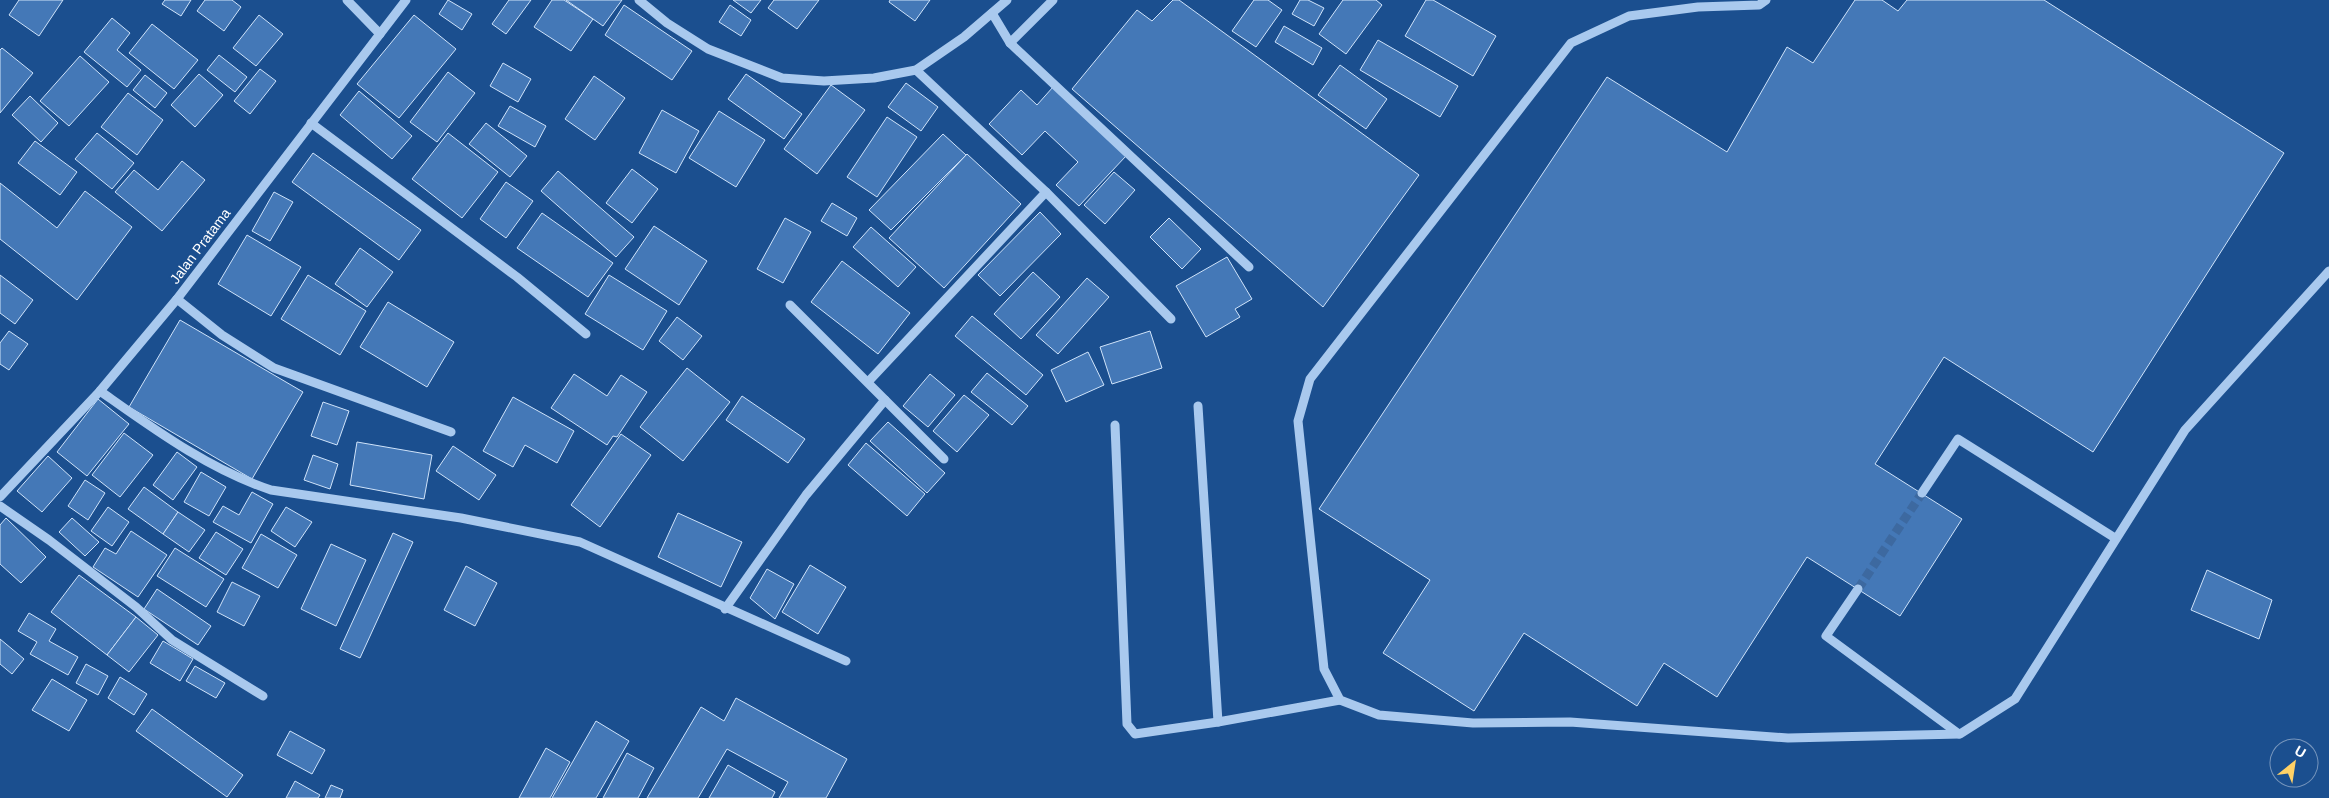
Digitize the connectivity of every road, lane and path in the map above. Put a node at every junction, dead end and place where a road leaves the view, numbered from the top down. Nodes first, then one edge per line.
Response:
1 (347, 0) edge
2 (406, 0) edge
3 (639, 0) edge
4 (1007, 0) edge
5 (1053, 0) edge
6 (1766, 0) edge
7 (992, 13) junction
8 (380, 34) junction
9 (1010, 43) junction
10 (916, 70) junction
11 (311, 123) junction
12 (1046, 192) junction
13 (1249, 267) dead end
14 (2329, 271) edge
15 (177, 299) junction
16 (790, 305) dead end
17 (1171, 319) dead end
18 (586, 334) dead end
19 (868, 382) junction
20 (100, 391) junction
21 (885, 400) junction
22 (1198, 406) dead end
23 (1115, 425) dead end
24 (451, 432) dead end
25 (944, 459) dead end
26 (1922, 493) tunnel mouth
27 (0, 497) edge
28 (0, 506) edge
29 (2115, 538) junction
30 (1858, 589) tunnel mouth
31 (725, 609) junction
32 (846, 661) dead end
33 (263, 696) dead end
34 (1340, 700) junction
35 (1218, 722) junction
36 (1960, 734) junction

1 - 8 street
2 - 8 street, Jalan Pratama
3 - 10 street
4 - 7 street
5 - 9 street
6 - 34 street
7 - 9 street
7 - 10 street
8 - 11 street, Jalan Pratama
9 - 13 street
10 - 12 street
11 - 15 street, Jalan Pratama
11 - 18 street
12 - 17 street
12 - 19 street
14 - 29 street
15 - 20 street, Jalan Pratama
15 - 24 street
16 - 19 street
19 - 21 street
20 - 27 street, Jalan Pratama
20 - 31 street
21 - 25 street
21 - 31 street
22 - 35 street
23 - 35 street
26 - 29 street
28 - 33 street
29 - 36 street
30 - 36 street
31 - 32 street
34 - 35 street
34 - 36 street

